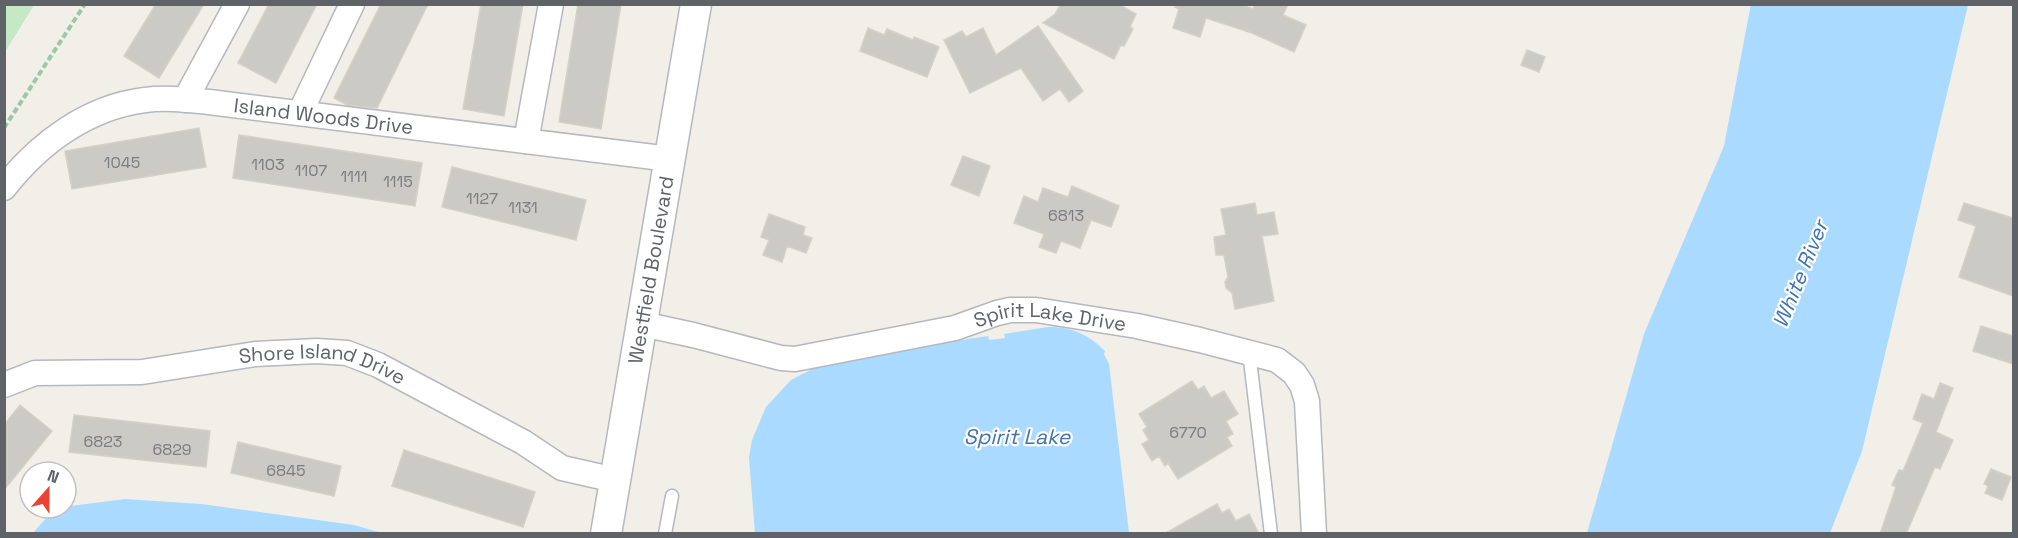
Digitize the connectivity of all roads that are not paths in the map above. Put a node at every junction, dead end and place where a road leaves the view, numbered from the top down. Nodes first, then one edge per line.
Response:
1 (237, 4) edge
2 (352, 4) edge
3 (551, 4) edge
4 (696, 4) edge
5 (185, 100) junction
6 (300, 113) junction
7 (526, 141) junction
8 (670, 159) junction
9 (4, 188) edge
10 (642, 324) junction
11 (1249, 352) junction
12 (7, 377) edge
13 (615, 480) junction
14 (672, 496) dead end
15 (606, 534) edge
16 (665, 534) edge
17 (1271, 534) edge
18 (1314, 534) edge

1 - 5 street
2 - 6 street
3 - 7 street
4 - 8 street, Westfield Boulevard
5 - 6 street, Island Woods Drive
5 - 9 street, Island Woods Drive
6 - 7 street, Island Woods Drive
7 - 8 street, Island Woods Drive
8 - 10 street, Westfield Boulevard
10 - 11 street, Spirit Lake Drive
10 - 13 street, Westfield Boulevard
11 - 17 lane
11 - 18 street, Spirit Lake Drive
12 - 13 street, Shore Island Drive
13 - 15 street, Westfield Boulevard
14 - 16 lane

